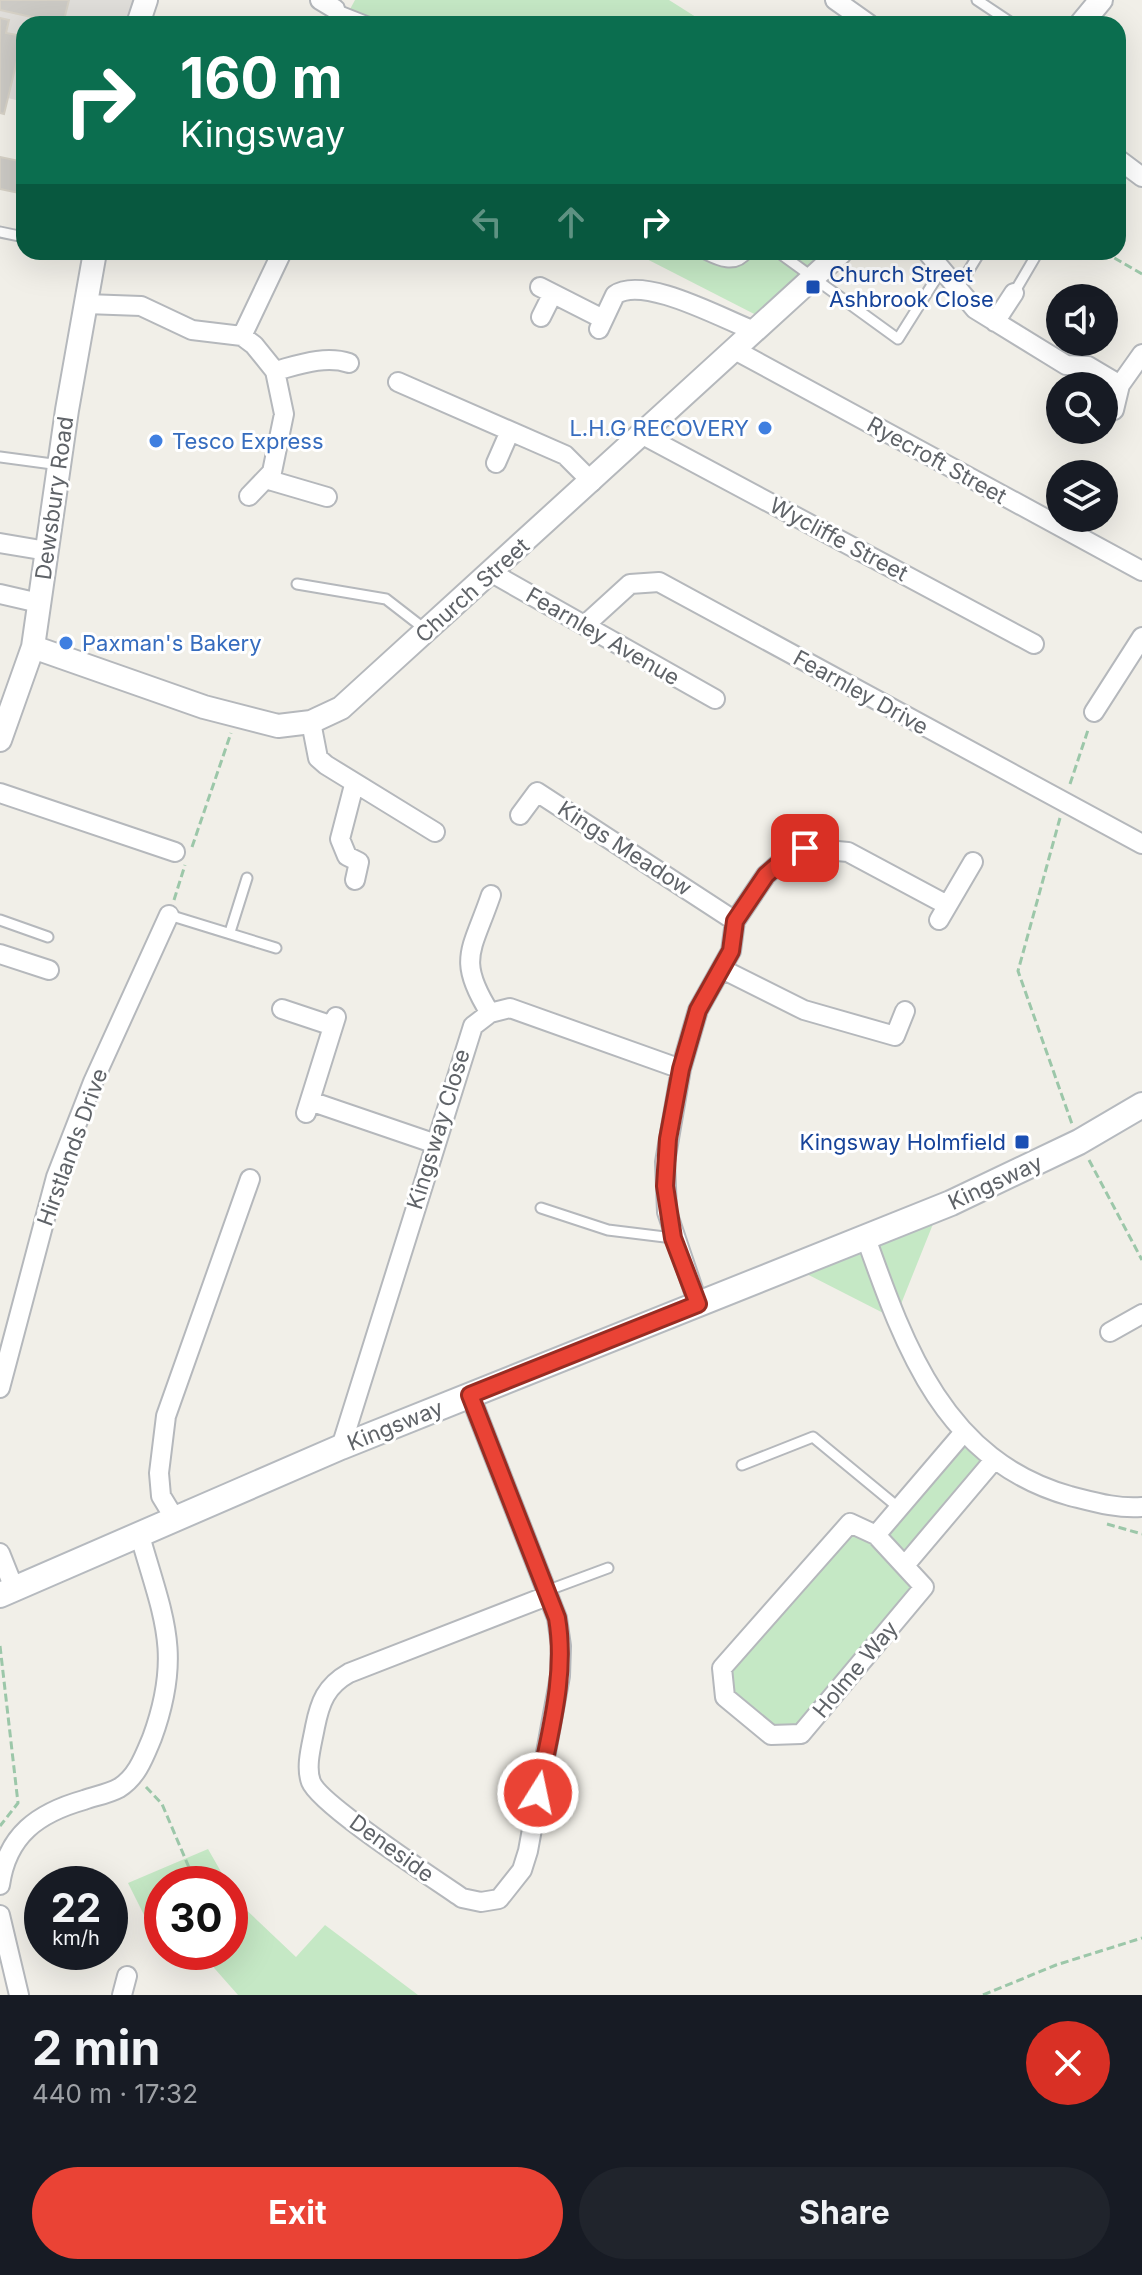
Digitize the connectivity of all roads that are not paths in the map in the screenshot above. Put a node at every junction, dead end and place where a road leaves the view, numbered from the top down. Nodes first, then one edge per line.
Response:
1 (835, 0) edge
2 (977, 0) edge
3 (1101, 0) edge
4 (328, 4) edge
5 (355, 16) edge
6 (858, 16) edge
7 (1001, 16) edge
8 (1088, 16) edge
9 (90, 260) edge
10 (278, 260) edge
11 (720, 260) edge
12 (739, 260) edge
13 (790, 260) edge
14 (832, 260) edge
15 (934, 260) edge
16 (975, 260) edge
17 (1033, 260) edge
18 (942, 269) junction
19 (815, 276) junction
20 (958, 288) junction
21 (1014, 293) joint
22 (86, 304) junction
23 (541, 317) dead end
24 (995, 322) junction
25 (752, 330) junction
26 (242, 336) junction
27 (733, 349) junction
28 (1142, 354) edge
29 (349, 363) dead end
30 (275, 371) junction
31 (398, 382) dead end
32 (1120, 385) junction
33 (1118, 393) edge
34 (510, 431) junction
35 (643, 435) junction
36 (0, 457) edge
37 (496, 463) dead end
38 (60, 465) junction
39 (269, 480) junction
40 (592, 482) junction
41 (249, 496) dead end
42 (327, 497) dead end
43 (0, 543) edge
44 (47, 551) junction
45 (1142, 571) edge
46 (492, 573) junction
47 (297, 584) dead end
48 (0, 594) edge
49 (39, 603) junction
50 (585, 625) junction
51 (426, 630) junction
52 (1142, 637) edge
53 (1034, 644) dead end
54 (33, 647) junction
55 (715, 699) dead end
56 (1094, 712) road end
57 (311, 722) junction
58 (0, 740) edge
59 (354, 785) junction
60 (0, 793) edge
61 (520, 815) dead end
62 (435, 832) dead end
63 (1142, 844) edge
64 (175, 852) dead end
65 (973, 862) dead end
66 (247, 878) dead end
67 (355, 880) dead end
68 (491, 895) dead end
69 (169, 915) joint
70 (0, 920) edge
71 (735, 921) junction
72 (230, 932) junction
73 (48, 937) dead end
74 (276, 948) dead end
75 (0, 954) edge
76 (722, 969) junction
77 (49, 970) dead end
78 (282, 1009) dead end
79 (905, 1011) dead end
80 (490, 1013) junction
81 (681, 1069) junction
82 (1142, 1105) edge
83 (433, 1143) junction
84 (250, 1179) dead end
85 (541, 1208) dead end
86 (673, 1238) junction
87 (866, 1238) junction
88 (698, 1304) junction
89 (1142, 1314) edge
90 (1110, 1332) dead end
91 (0, 1388) edge
92 (470, 1395) junction
93 (964, 1432) junction
94 (341, 1447) junction
95 (994, 1460) junction
96 (742, 1465) dead end
97 (1142, 1507) edge
98 (899, 1508) junction
99 (175, 1519) junction
100 (876, 1535) junction
101 (140, 1536) junction
102 (0, 1553) edge
103 (906, 1564) junction
104 (608, 1568) dead end
105 (7, 1591) edge
106 (547, 1594) junction
107 (5, 1832) edge
108 (0, 1885) edge
109 (0, 1915) edge
110 (3, 1950) edge
111 (127, 1976) dead end
112 (19, 1995) edge
113 (122, 1995) edge

1 - 6 street
2 - 7 lane
3 - 8 street
4 - 5 lane
9 - 22 street, Dewsbury Road
10 - 26 street
11 - 12 lane
13 - 19 lane
14 - 19 street, Church Street
15 - 18 street
16 - 20 lane
17 - 21 lane
18 - 19 lane
18 - 20 street
19 - 25 street, Church Street
20 - 24 street
21 - 24 street
22 - 26 street
22 - 38 street, Dewsbury Road
23 - 25 street
24 - 32 street
25 - 27 street, Church Street
26 - 30 street
27 - 35 street, Church Street
27 - 45 street, Ryecroft Street
28 - 32 street
29 - 30 street
30 - 39 street
31 - 34 street
32 - 33 street
34 - 37 street
34 - 40 street
35 - 40 street, Church Street
35 - 53 street, Wycliffe Street
36 - 38 lane
38 - 44 street, Dewsbury Road
39 - 41 street
39 - 42 street
40 - 46 street, Church Street
43 - 44 street
44 - 49 street, Dewsbury Road
46 - 50 street, Fearnley Avenue
46 - 51 street, Church Street
47 - 51 lane
48 - 49 street
49 - 54 street, Dewsbury Road
50 - 55 street, Fearnley Avenue
50 - 63 street, Fearnley Drive
51 - 57 street, Church Street
52 - 56 street
54 - 57 street, Church Street
54 - 58 street, Dewsbury Road
57 - 59 street
59 - 62 street
59 - 67 street
60 - 64 street
61 - 71 street, Kings Meadow
65 - 71 street
66 - 72 lane
68 - 80 street
69 - 72 lane
69 - 91 street, Hirstlands Drive
70 - 73 lane
71 - 76 street
72 - 74 lane
75 - 77 street
76 - 79 street
76 - 81 street
78 - 83 street
80 - 81 street
80 - 83 street, Kingsway Close
81 - 86 street
82 - 87 main road, Kingsway
83 - 94 street, Kingsway Close
84 - 99 street
85 - 86 lane
86 - 88 street
87 - 88 main road, Kingsway
87 - 93 street
88 - 92 main road, Kingsway
89 - 90 street
92 - 94 main road, Kingsway
92 - 106 street, Deneside
93 - 95 street
93 - 98 street
94 - 99 main road, Kingsway
95 - 97 street
95 - 103 street
96 - 98 lane
98 - 100 street
99 - 101 main road, Kingsway
100 - 103 street, Holme Way
100 - 103 street, Holme Way
101 - 105 main road, Kingsway
101 - 107 street
102 - 105 street
104 - 106 lane
106 - 106 street, Deneside
107 - 108 street
109 - 110 street
110 - 112 street
111 - 113 street

